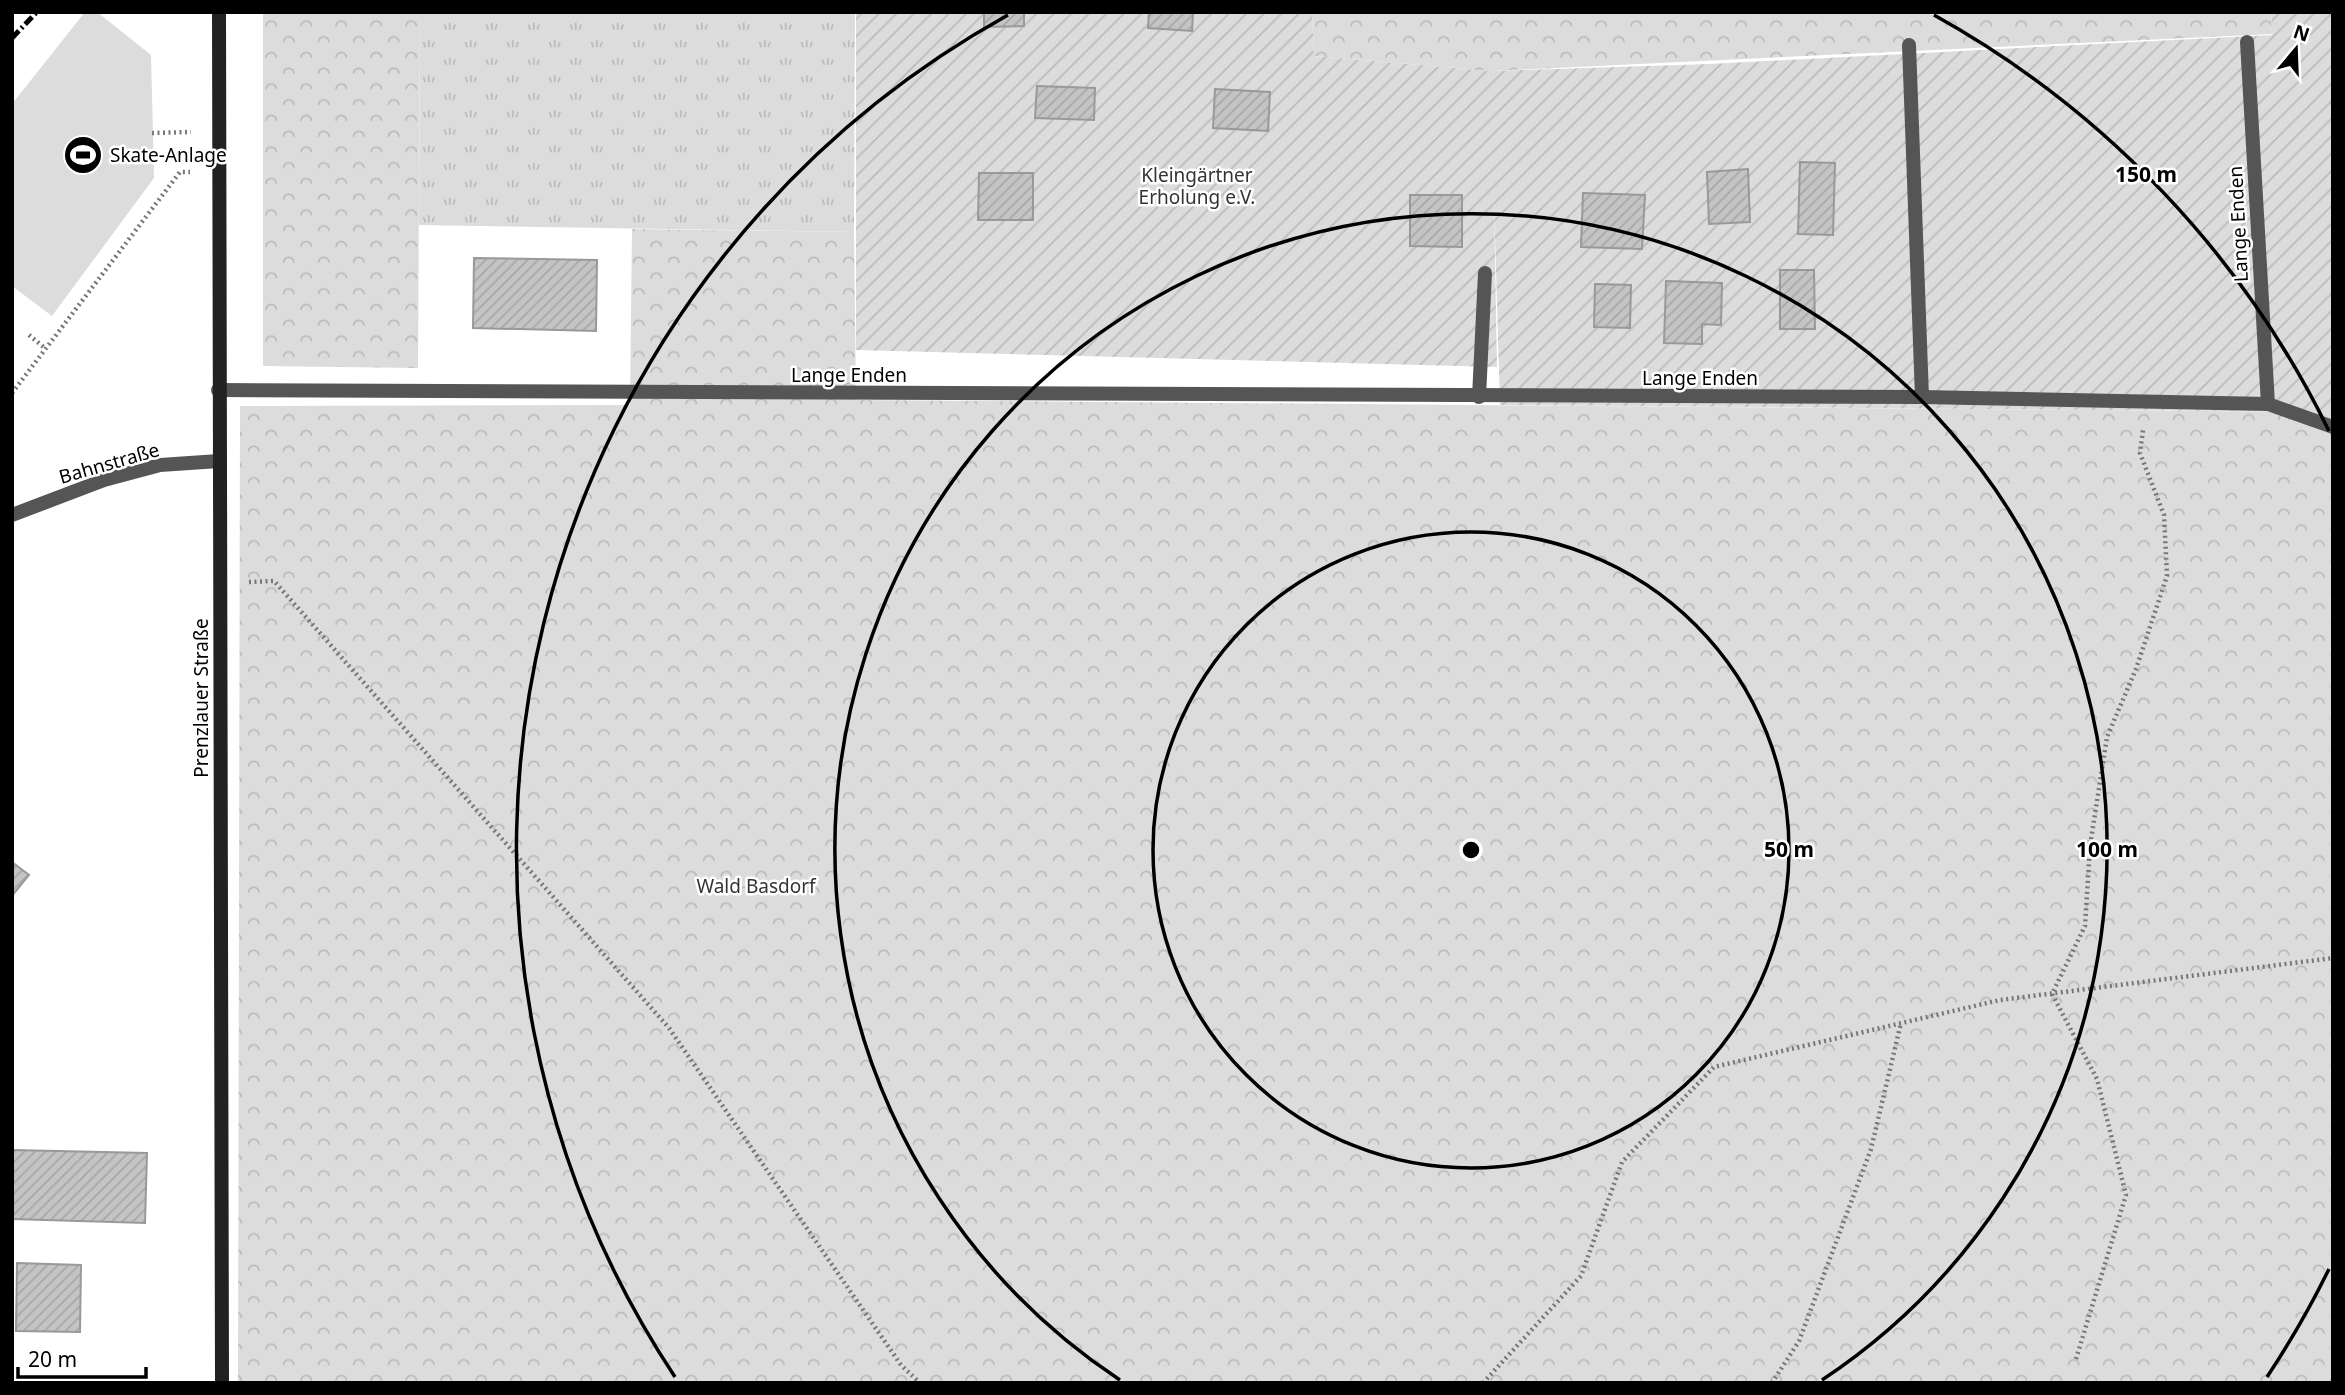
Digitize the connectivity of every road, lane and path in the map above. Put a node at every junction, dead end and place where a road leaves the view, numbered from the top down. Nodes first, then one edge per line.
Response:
1 (219, 12) edge
2 (2247, 42) dead end
3 (1909, 45) dead end
4 (219, 132) junction
5 (152, 133) dead end
6 (219, 173) junction
7 (1485, 272) dead end
8 (29, 334) dead end
9 (46, 349) junction
10 (218, 390) junction
11 (12, 393) edge
12 (1479, 397) junction
13 (1922, 397) junction
14 (2147, 401) junction
15 (2268, 404) junction
16 (2333, 427) edge
17 (219, 461) junction
18 (12, 515) edge
19 (220, 583) junction
20 (2333, 958) edge
21 (2052, 994) junction
22 (1900, 1023) junction
23 (2076, 1359) dead end
24 (222, 1383) edge
25 (920, 1383) edge
26 (1483, 1383) edge
27 (1772, 1383) edge

1 - 4 main road, Prenzlauer Straße
2 - 15 street, Lange Enden
3 - 13 street
4 - 5 path
4 - 6 main road, Prenzlauer Straße
6 - 9 path
6 - 10 main road, Prenzlauer Straße
7 - 12 street
8 - 9 path
9 - 11 path
10 - 12 street, Lange Enden
10 - 17 main road, Prenzlauer Straße
12 - 13 street, Lange Enden
13 - 14 street, Lange Enden
14 - 15 street, Lange Enden
14 - 21 path
15 - 16 street, Lange Enden
17 - 18 street, Bahnstraße
17 - 19 main road, Prenzlauer Straße
19 - 24 main road, Prenzlauer Straße
19 - 25 path
20 - 21 path
21 - 22 path
21 - 23 path
22 - 26 path
22 - 27 path

